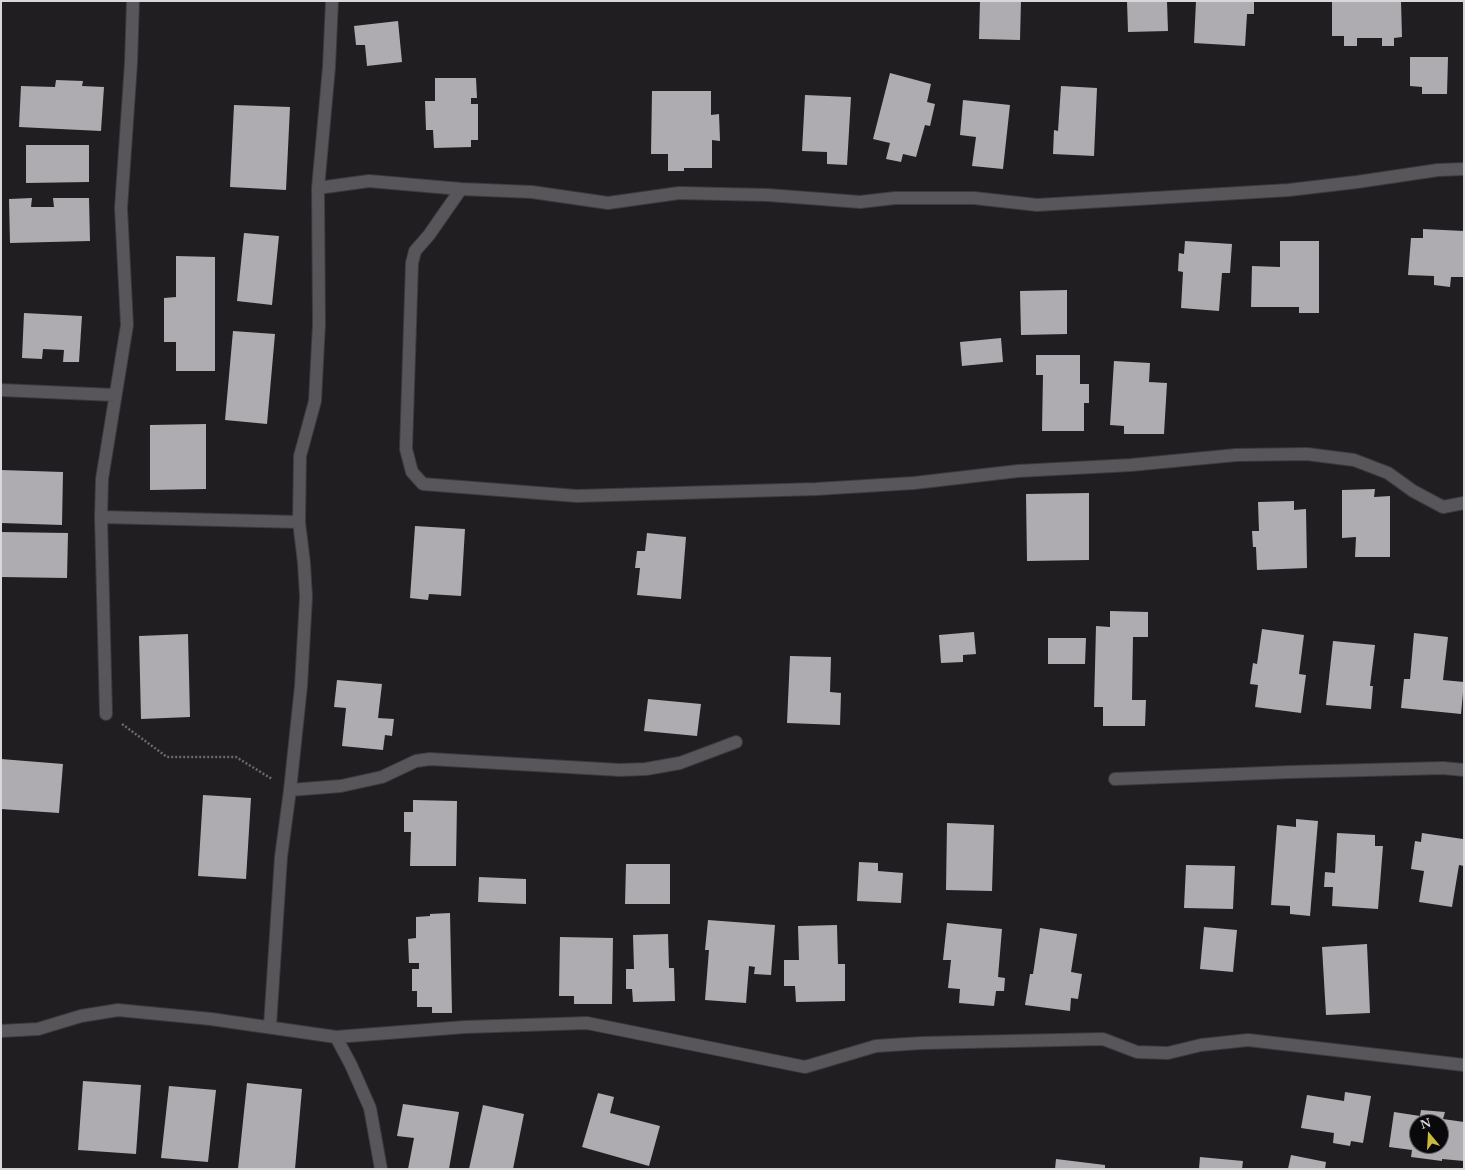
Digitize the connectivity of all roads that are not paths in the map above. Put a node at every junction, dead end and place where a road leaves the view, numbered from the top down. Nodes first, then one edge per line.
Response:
1 (133, 1) edge
2 (332, 1) edge
3 (1464, 169) edge
4 (318, 188) junction
5 (461, 189) junction
6 (1, 390) edge
7 (114, 394) junction
8 (1464, 503) edge
9 (101, 517) junction
10 (299, 522) junction
11 (106, 714) road end
12 (736, 742) dead end
13 (1464, 770) edge
14 (1115, 779) dead end
15 (290, 790) junction
16 (270, 1026) junction
17 (1, 1031) edge
18 (336, 1037) junction
19 (1464, 1065) edge
20 (381, 1169) edge

1 - 7 street
2 - 4 street
3 - 5 street
4 - 5 street
4 - 10 street
5 - 8 street
6 - 7 street
7 - 9 street
9 - 10 street
9 - 11 street
10 - 15 street
12 - 15 street
13 - 14 street
15 - 16 street
16 - 17 street
16 - 18 street
18 - 19 street
18 - 20 street

